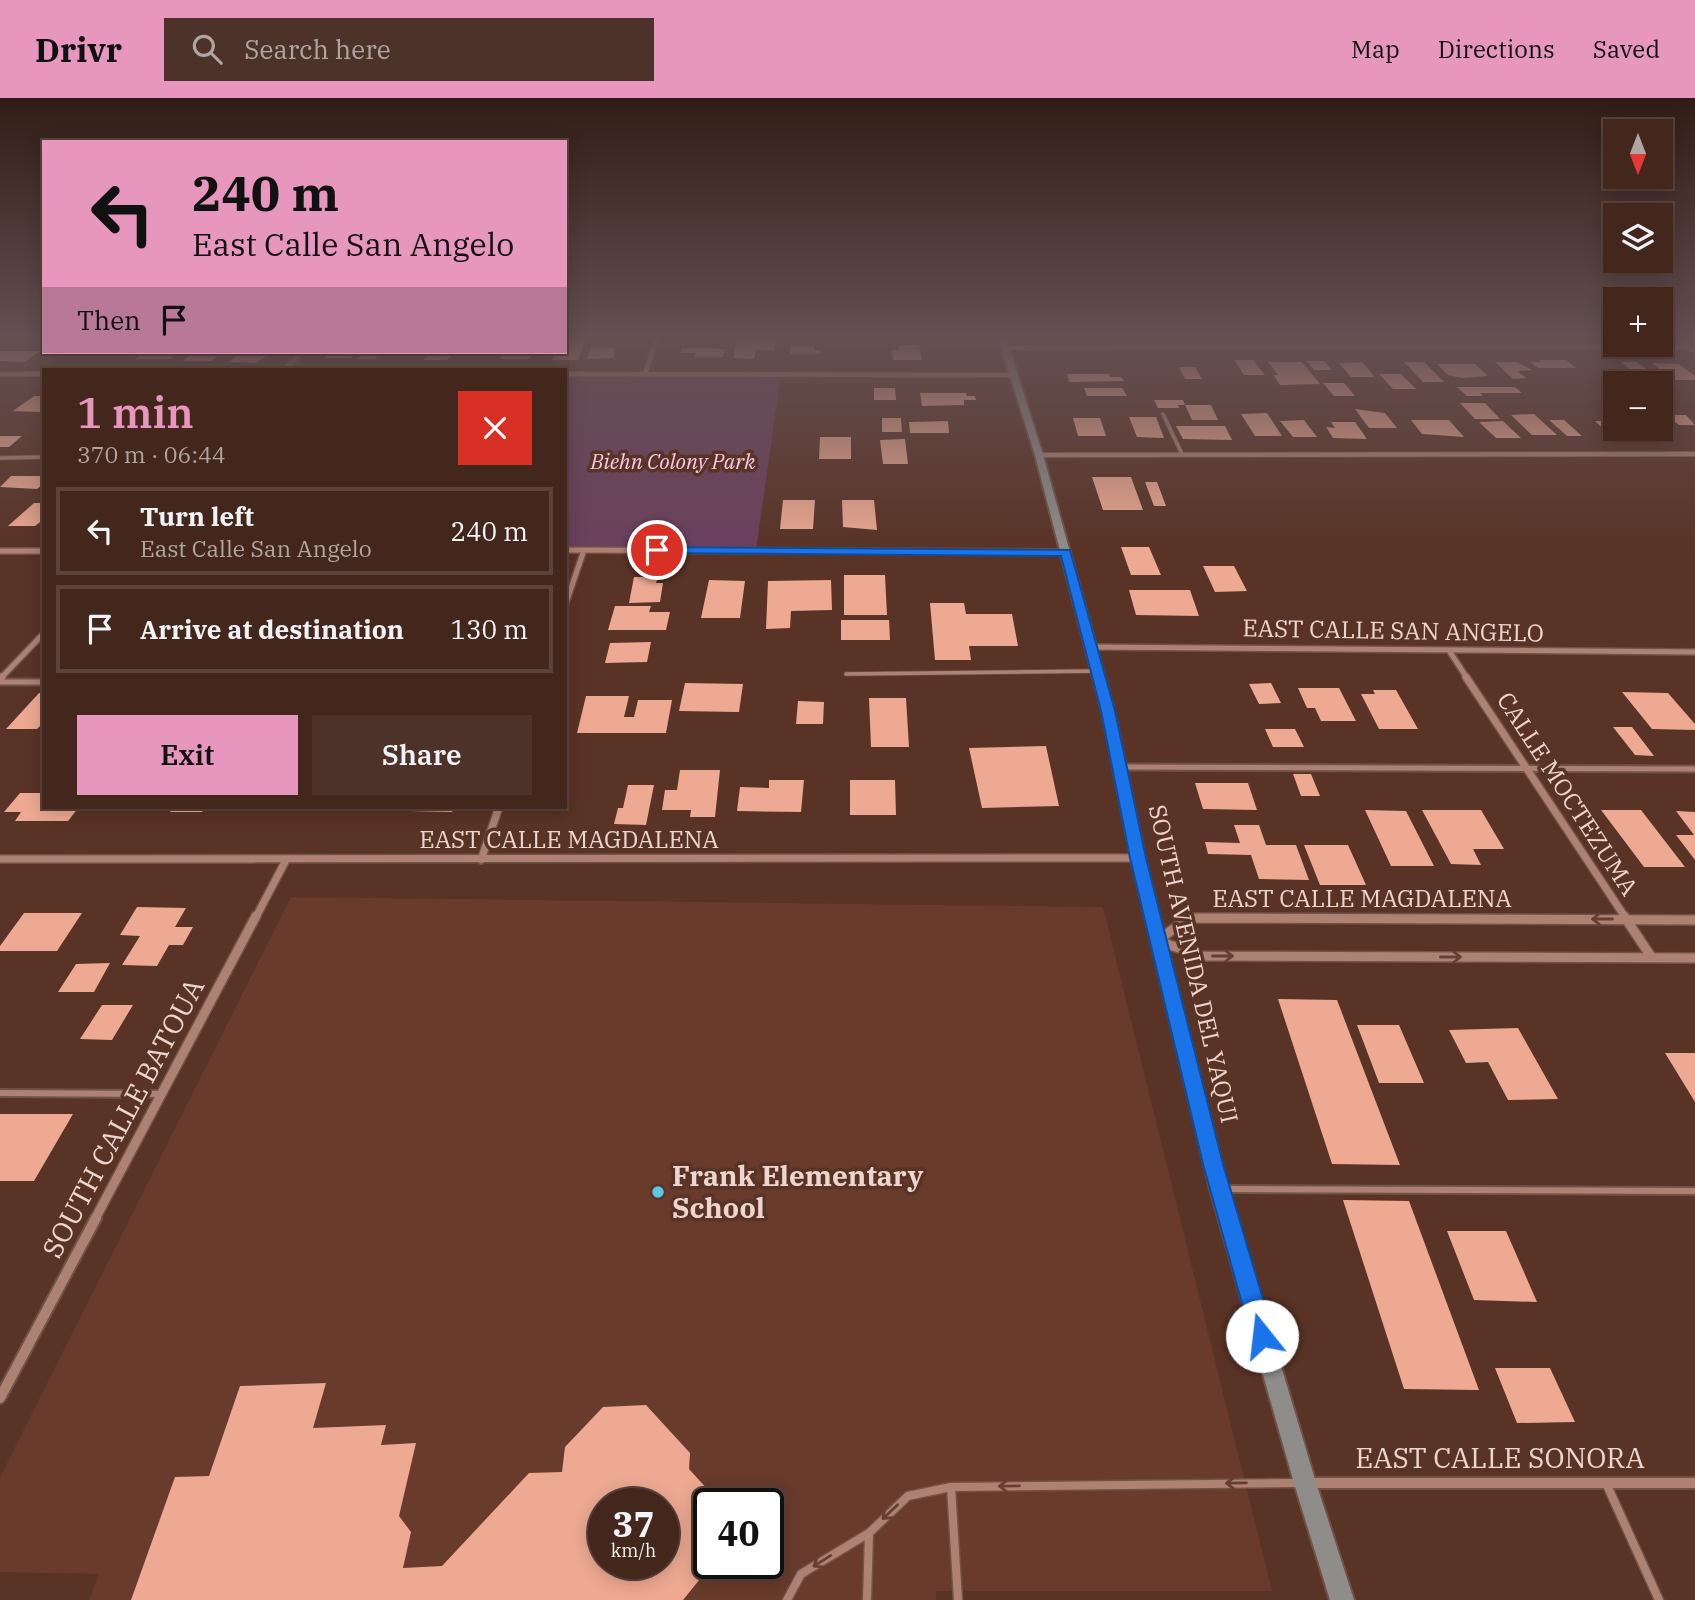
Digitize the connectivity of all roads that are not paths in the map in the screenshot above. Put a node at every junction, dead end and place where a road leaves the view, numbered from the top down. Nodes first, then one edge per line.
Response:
1 (1024, 408) edge
2 (1163, 414) dead end
3 (1182, 454) junction
4 (1695, 454) edge
5 (1039, 455) junction
6 (42, 457) edge
7 (0, 458) edge
8 (567, 550) edge
9 (584, 550) junction
10 (0, 551) edge
11 (42, 551) edge
12 (1066, 552) junction
13 (567, 601) edge
14 (42, 635) edge
15 (1091, 648) junction
16 (1450, 652) junction
17 (1695, 652) edge
18 (1097, 671) junction
19 (846, 674) dead end
20 (0, 681) edge
21 (42, 682) edge
22 (1121, 767) junction
23 (1526, 768) junction
24 (1695, 769) edge
25 (498, 809) edge
26 (1138, 858) junction
27 (0, 859) edge
28 (285, 860) junction
29 (481, 860) junction
30 (1626, 919) junction
31 (1695, 920) edge
32 (1158, 941) junction
33 (1652, 958) junction
34 (1695, 958) edge
35 (0, 1093) edge
36 (161, 1094) junction
37 (1219, 1189) junction
38 (1695, 1191) edge
39 (0, 1398) edge
40 (1305, 1483) junction
41 (1606, 1483) junction
42 (1695, 1483) edge
43 (951, 1487) junction
44 (869, 1533) junction
45 (787, 1600) edge
46 (867, 1600) edge
47 (958, 1600) edge
48 (1342, 1600) edge
49 (1659, 1600) edge

1 - 5 street, SOUTH AVENIDA DEL YAQUI
2 - 3 lane
3 - 4 street
3 - 5 street
5 - 12 street, SOUTH AVENIDA DEL YAQUI
6 - 7 lane
8 - 9 street
9 - 12 street
9 - 13 street
10 - 11 street
12 - 15 street, SOUTH AVENIDA DEL YAQUI
14 - 20 street
15 - 16 street, EAST CALLE SAN ANGELO
15 - 18 street, SOUTH AVENIDA DEL YAQUI
16 - 17 street, EAST CALLE SAN ANGELO
16 - 23 street, CALLE MOCTEZUMA
18 - 19 lane
18 - 22 street, SOUTH AVENIDA DEL YAQUI
20 - 21 lane
22 - 23 lane
22 - 26 street, SOUTH AVENIDA DEL YAQUI
23 - 24 lane
23 - 30 street, CALLE MOCTEZUMA
25 - 29 street
26 - 29 street, EAST CALLE MAGDALENA
26 - 32 street, SOUTH AVENIDA DEL YAQUI
27 - 28 street, EAST CALLE MAGDALENA
28 - 29 street, EAST CALLE MAGDALENA
28 - 36 street, SOUTH CALLE BATOUA
30 - 31 street, EAST CALLE MAGDALENA
30 -> 32 street, EAST CALLE MAGDALENA
30 - 33 street, CALLE MOCTEZUMA
32 -> 33 street
32 - 37 street, SOUTH AVENIDA DEL YAQUI
33 - 34 street
35 - 36 lane
36 - 39 street, SOUTH CALLE BATOUA
37 - 38 lane
37 - 40 street, SOUTH AVENIDA DEL YAQUI
40 - 41 street, EAST CALLE SONORA
40 -> 43 lane
40 - 48 street, SOUTH AVENIDA DEL YAQUI
41 - 42 street, EAST CALLE SONORA
41 - 49 lane
43 -> 44 lane
43 - 47 lane
44 -> 45 lane
44 - 46 lane

